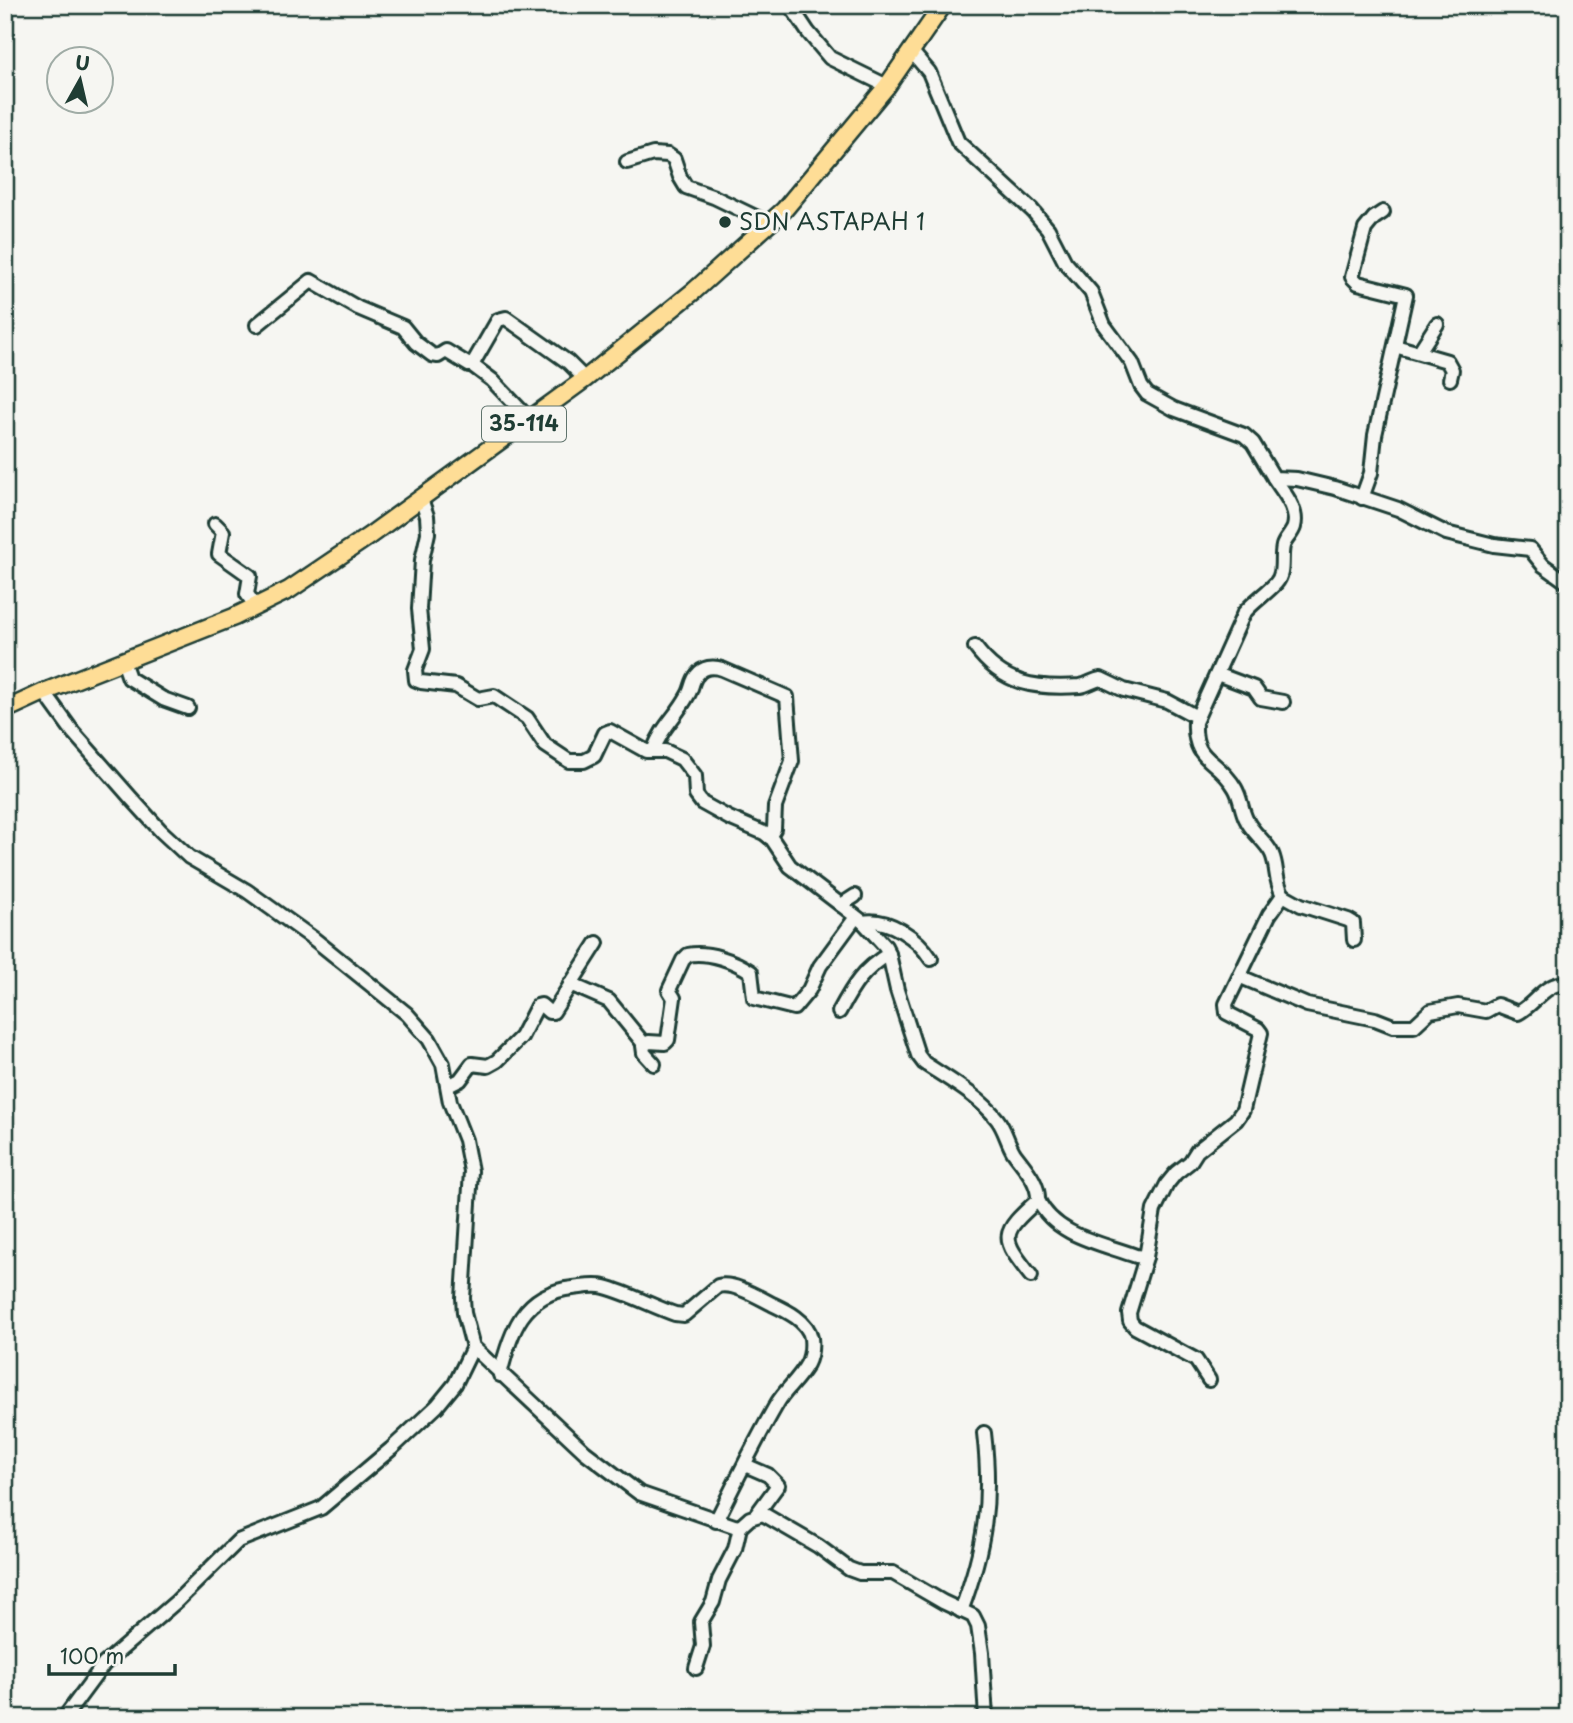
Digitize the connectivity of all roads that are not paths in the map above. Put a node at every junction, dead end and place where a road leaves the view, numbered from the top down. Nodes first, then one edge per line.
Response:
1 (790, 5) edge
2 (943, 5) edge
3 (912, 52) junction
4 (887, 86) junction
5 (627, 162) dead end
6 (1383, 212) dead end
7 (770, 224) junction
8 (1437, 324) dead end
9 (257, 325) dead end
10 (1395, 346) junction
11 (1419, 352) junction
12 (472, 365) junction
13 (585, 379) junction
14 (1450, 379) dead end
15 (530, 420) junction
16 (1274, 478) junction
17 (1362, 498) junction
18 (421, 499) junction
19 (215, 524) dead end
20 (1568, 583) edge
21 (256, 607) junction
22 (975, 647) dead end
23 (123, 661) junction
24 (1217, 674) junction
25 (44, 692) junction
26 (1283, 702) dead end
27 (188, 708) dead end
28 (5, 710) edge
29 (1197, 716) junction
30 (653, 751) junction
31 (769, 837) junction
32 (1283, 895) junction
33 (855, 896) dead end
34 (841, 905) junction
35 (859, 919) junction
36 (1354, 940) dead end
37 (597, 943) dead end
38 (889, 954) junction
39 (931, 958) dead end
40 (1241, 976) junction
41 (1568, 983) edge
42 (570, 984) junction
43 (839, 1012) dead end
44 (644, 1044) junction
45 (654, 1064) dead end
46 (448, 1086) junction
47 (1038, 1200) junction
48 (1146, 1257) junction
49 (1031, 1276) dead end
50 (473, 1348) junction
51 (500, 1375) junction
52 (1209, 1380) dead end
53 (984, 1433) dead end
54 (745, 1465) junction
55 (756, 1515) junction
56 (716, 1521) junction
57 (740, 1527) junction
58 (961, 1611) junction
59 (696, 1668) dead end
60 (64, 1718) edge
61 (986, 1718) edge

1 - 4 street
2 - 3 main road, 35-114
3 - 4 main road, 35-114
3 - 16 street
4 - 7 main road, 35-114
5 - 7 street
6 - 10 street
7 - 13 main road, 35-114
8 - 11 street
9 - 12 street
10 - 11 street
10 - 17 street
11 - 14 street
12 - 13 street
12 - 15 street
13 - 15 main road, 35-114
15 - 18 main road, 35-114
16 - 17 street
16 - 24 street
17 - 20 street
18 - 21 main road, 35-114
18 - 30 street
19 - 21 street
21 - 23 main road, 35-114
22 - 29 street
23 - 25 main road, 35-114
23 - 27 street
24 - 26 street
24 - 29 street
25 - 28 main road, 35-114
25 - 46 street
29 - 32 street
30 - 31 street
30 - 31 street
31 - 34 street
32 - 36 street
32 - 40 street
33 - 34 street
34 - 35 street
35 - 38 street
35 - 39 street
35 - 44 street
37 - 42 street
38 - 43 street
38 - 47 street
40 - 41 street
40 - 48 street
42 - 44 street
42 - 46 street
44 - 45 street
46 - 50 street
47 - 48 street
47 - 49 street
48 - 52 street
50 - 51 street
50 - 60 street
51 - 54 street
51 - 56 street
53 - 58 street
54 - 55 street
54 - 56 street
55 - 57 street
55 - 58 street
56 - 57 street
57 - 59 street
58 - 61 street

